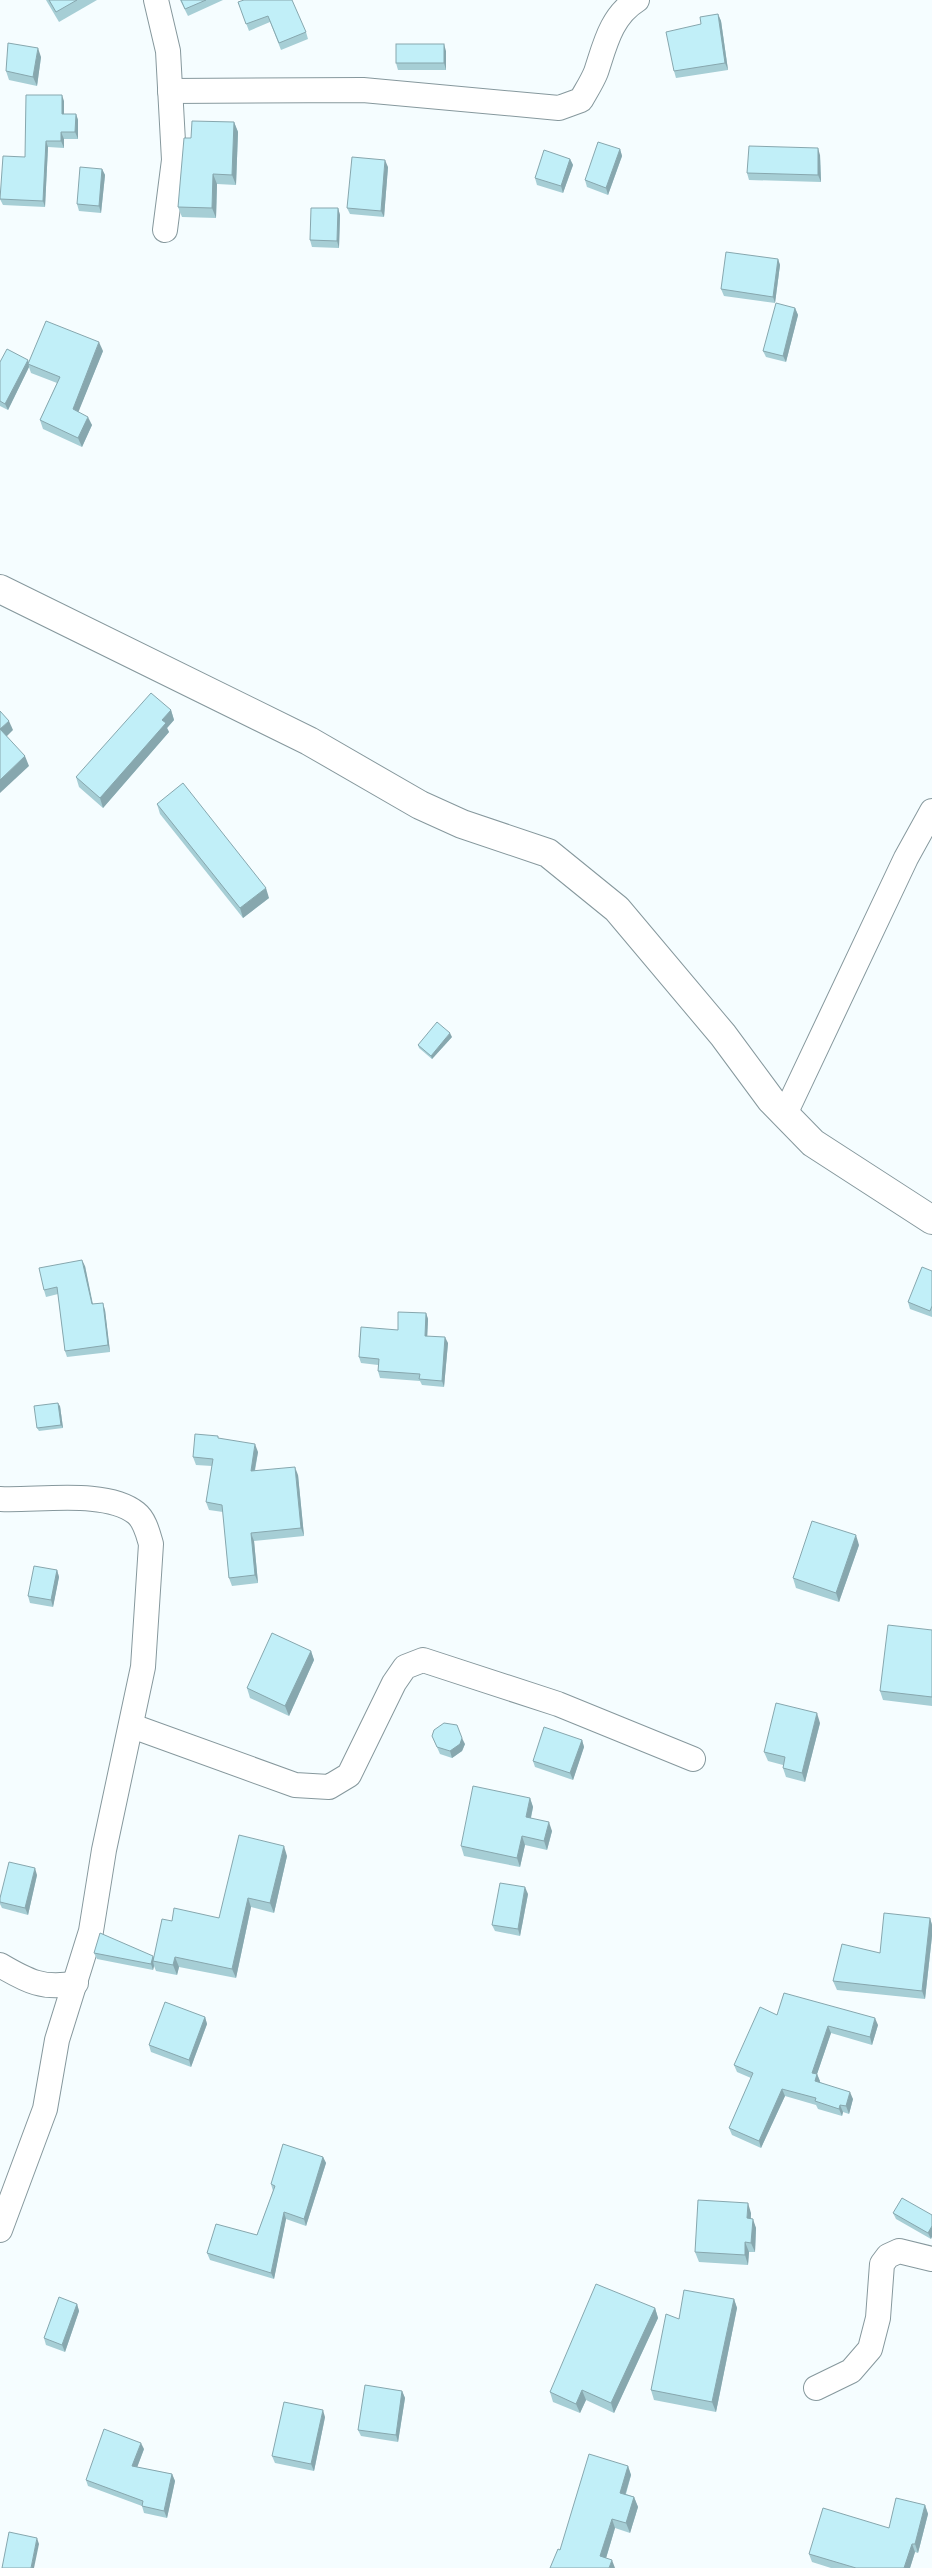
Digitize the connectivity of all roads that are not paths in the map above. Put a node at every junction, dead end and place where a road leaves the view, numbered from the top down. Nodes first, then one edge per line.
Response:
1 (156, 0) edge
2 (637, 0) edge
3 (170, 92) junction
4 (165, 230) dead end
5 (0, 589) edge
6 (932, 811) edge
7 (785, 1114) junction
8 (932, 1220) edge
9 (0, 1499) edge
10 (132, 1726) junction
11 (693, 1758) dead end
12 (0, 1965) edge
13 (76, 1983) junction
14 (0, 2230) edge
15 (932, 2259) edge
16 (816, 2388) dead end

1 - 3 street
2 - 3 street
3 - 4 street
5 - 7 street
6 - 7 street
7 - 8 street
9 - 10 street
10 - 11 street
10 - 13 street
12 - 13 street
13 - 14 street
15 - 16 street

